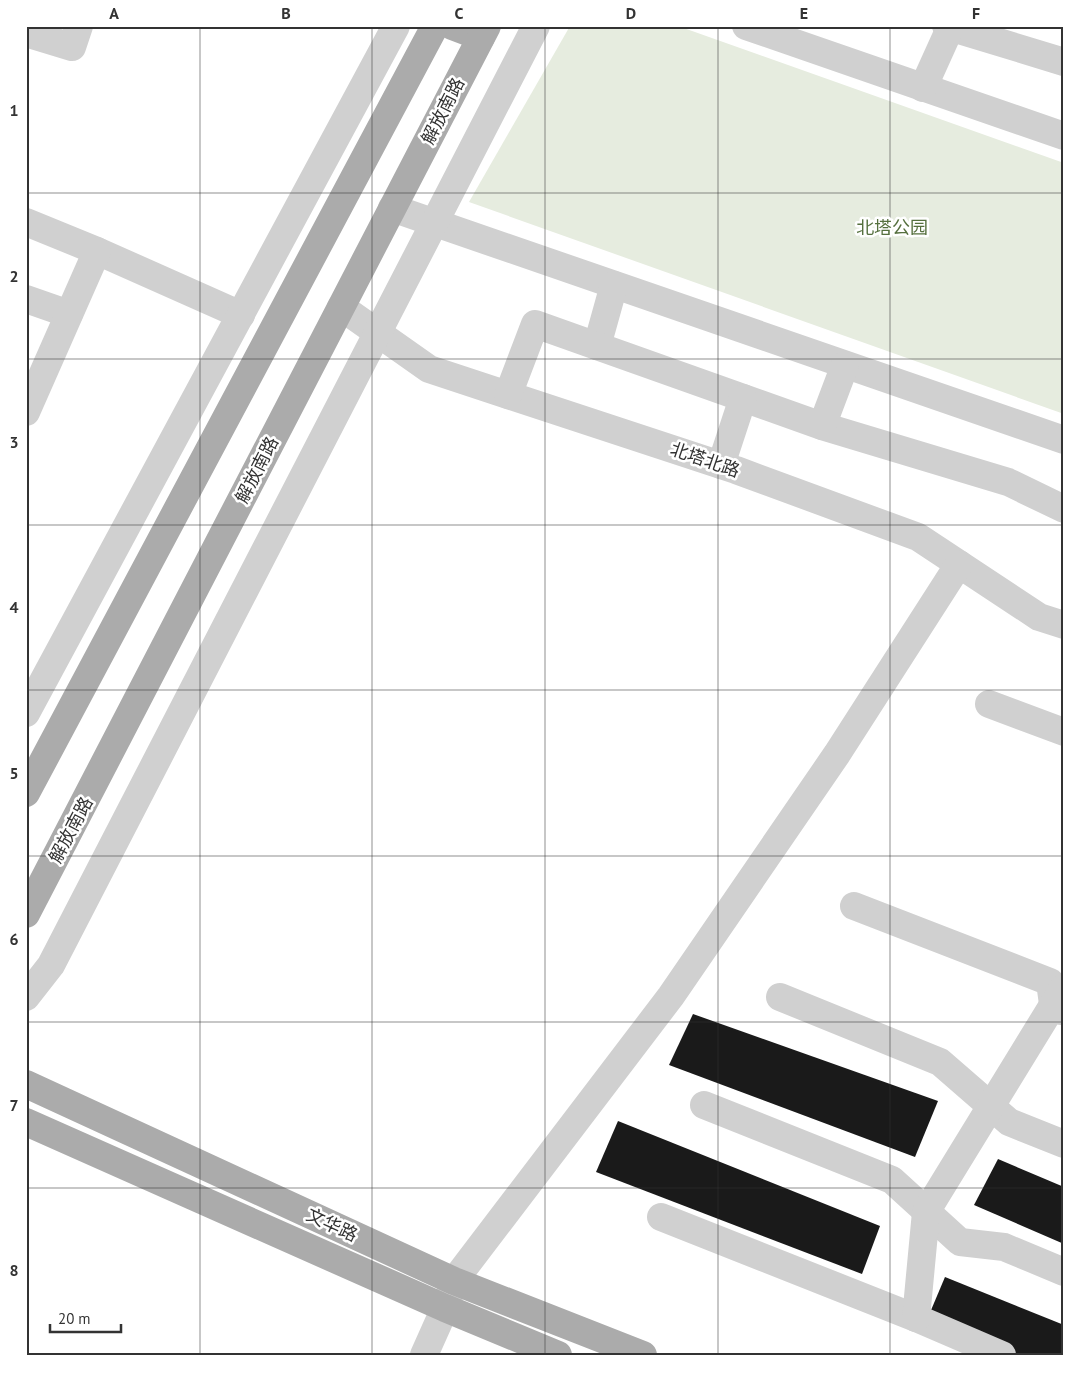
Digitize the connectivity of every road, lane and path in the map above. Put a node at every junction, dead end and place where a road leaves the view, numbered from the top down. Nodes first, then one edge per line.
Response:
1 (79, 26) edge
2 (396, 26) edge
3 (435, 26) edge
4 (452, 26) edge
5 (536, 26) edge
6 (746, 26) edge
7 (949, 27) edge
8 (484, 32) edge
9 (26, 33) edge
10 (1064, 62) edge
11 (923, 88) junction
12 (1064, 136) edge
13 (392, 208) junction
14 (26, 222) edge
15 (434, 222) junction
16 (98, 251) junction
17 (614, 285) junction
18 (26, 299) edge
19 (341, 308) junction
20 (69, 314) junction
21 (241, 315) junction
22 (378, 333) junction
23 (597, 346) junction
24 (845, 365) junction
25 (508, 395) junction
26 (28, 398) edge
27 (742, 398) junction
28 (822, 426) junction
29 (1064, 440) edge
30 (721, 465) junction
31 (1064, 509) edge
32 (959, 564) junction
33 (1063, 624) edge
34 (990, 704) dead end
35 (26, 714) edge
36 (1064, 732) edge
37 (26, 793) edge
38 (854, 906) dead end
39 (26, 914) edge
40 (26, 997) edge
41 (780, 997) dead end
42 (1060, 1002) edge
43 (26, 1084) edge
44 (704, 1105) dead end
45 (992, 1106) junction
46 (26, 1122) edge
47 (1064, 1144) edge
48 (926, 1212) junction
49 (660, 1217) dead end
50 (1064, 1272) edge
51 (454, 1281) junction
52 (445, 1308) junction
53 (916, 1318) junction
54 (424, 1355) edge
55 (558, 1355) edge
56 (643, 1355) edge
57 (1002, 1355) edge

1 - 9 street
2 - 21 street
3 - 37 main road
4 - 8 main road
5 - 15 street
6 - 11 street
7 - 10 street
7 - 11 street
8 - 13 main road, 解放南路
11 - 12 street
13 - 15 street
13 - 19 main road, 解放南路
14 - 16 street
15 - 17 street
15 - 22 street
16 - 20 street
16 - 21 street
17 - 23 street
17 - 24 street
18 - 20 street
19 - 22 street, 北塔北路
19 - 39 main road, 解放南路
20 - 26 street
21 - 35 street
22 - 25 street, 北塔北路
22 - 40 street
23 - 25 street
23 - 27 street
24 - 28 street
24 - 29 street
25 - 30 street, 北塔北路
27 - 28 street
27 - 30 street
28 - 31 street
30 - 32 street, 北塔北路
32 - 33 street, 北塔北路
32 - 51 street
34 - 36 street
38 - 42 street
41 - 45 street
42 - 45 street
43 - 51 main road, 文华路
44 - 48 street
45 - 47 street
45 - 48 street
46 - 52 main road, 文华路
48 - 50 street
48 - 53 street
49 - 53 street
51 - 52 street
51 - 56 main road, 文华路
52 - 54 street
52 - 55 main road, 文华路
53 - 57 street

